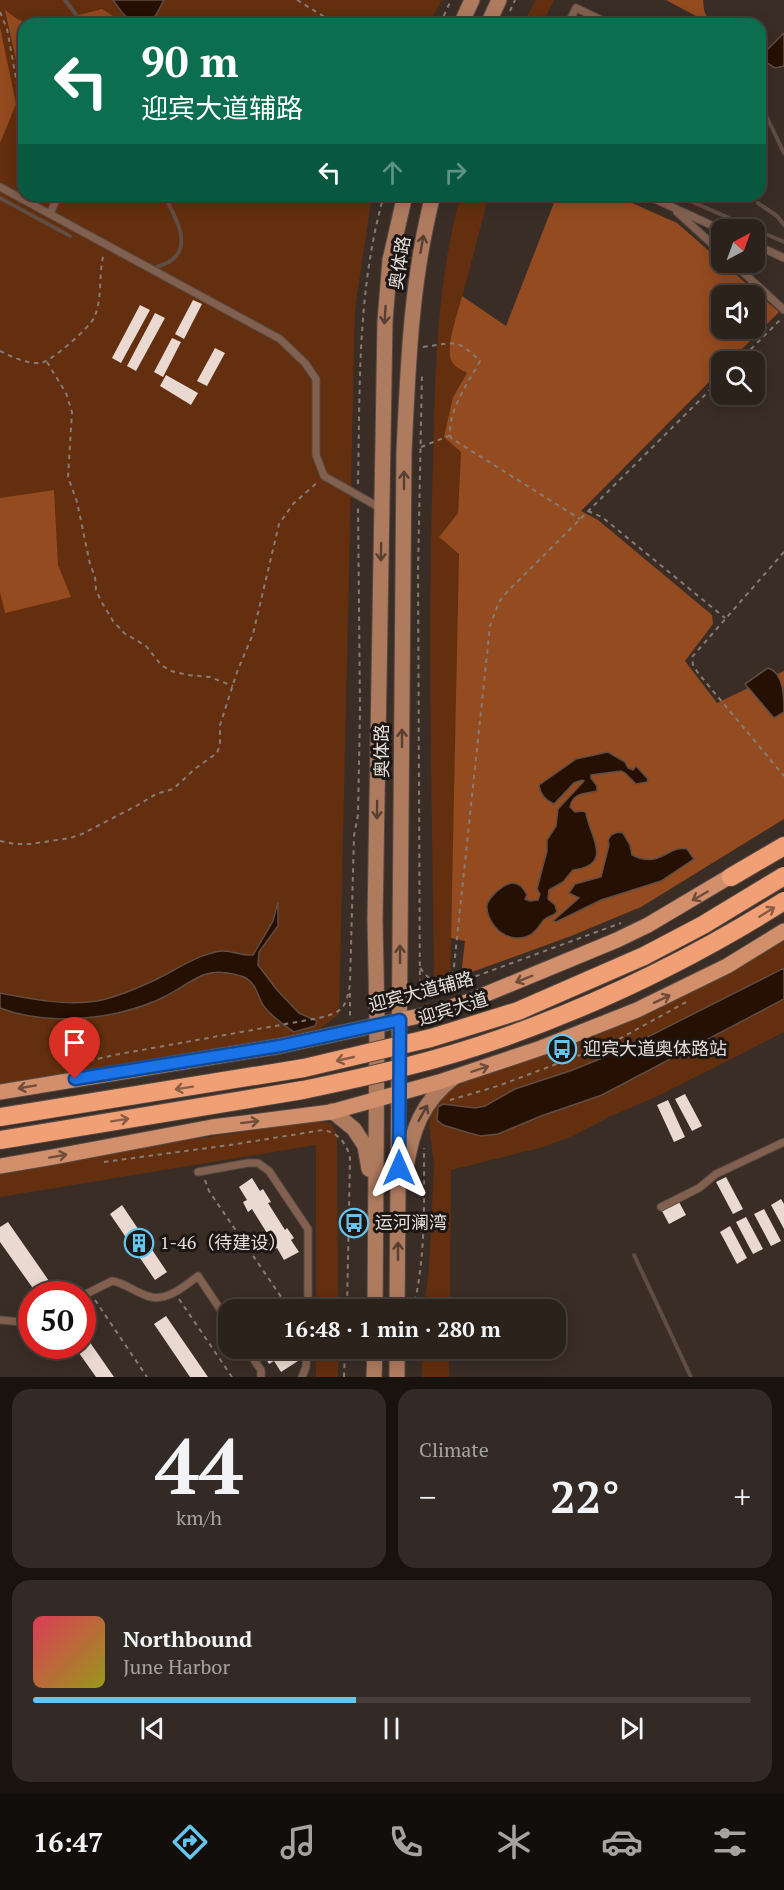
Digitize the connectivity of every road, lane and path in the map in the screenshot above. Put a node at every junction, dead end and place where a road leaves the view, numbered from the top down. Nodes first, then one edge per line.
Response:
1 (297, 0) edge
2 (451, 0) edge
3 (472, 0) edge
4 (499, 0) edge
5 (0, 12) edge
6 (326, 18) edge
7 (443, 18) edge
8 (464, 18) edge
9 (491, 18) edge
10 (571, 18) edge
11 (597, 18) edge
12 (18, 89) edge
13 (0, 187) edge
14 (18, 197) edge
15 (26, 201) edge
16 (55, 201) edge
17 (383, 201) edge
18 (404, 201) edge
19 (432, 201) edge
20 (658, 201) edge
21 (671, 207) junction
22 (50, 214) junction
23 (711, 225) edge
24 (711, 243) edge
25 (106, 244) junction
26 (765, 249) edge
27 (784, 258) edge
28 (744, 273) edge
29 (784, 310) edge
30 (784, 316) edge
31 (423, 339) dead end
32 (0, 351) edge
33 (749, 351) edge
34 (47, 362) junction
35 (422, 370) dead end
36 (711, 389) edge
37 (451, 435) junction
38 (421, 447) junction
39 (324, 476) junction
40 (358, 495) junction
41 (382, 508) junction
42 (588, 511) junction
43 (580, 519) junction
44 (784, 552) edge
45 (725, 619) junction
46 (233, 686) junction
47 (784, 776) edge
48 (0, 841) edge
49 (784, 843) edge
50 (784, 876) edge
51 (730, 877) joint
52 (784, 901) edge
53 (627, 920) dead end
54 (784, 931) edge
55 (420, 967) junction
56 (452, 985) junction
57 (690, 1000) dead end
58 (420, 1015) junction
59 (400, 1020) junction
60 (377, 1025) junction
61 (53, 1069) dead end
62 (453, 1078) junction
63 (0, 1092) edge
64 (399, 1093) junction
65 (377, 1099) junction
66 (440, 1102) dead end
67 (333, 1111) junction
68 (0, 1117) edge
69 (0, 1140) edge
70 (784, 1142) edge
71 (424, 1148) dead end
72 (0, 1166) edge
73 (201, 1172) joint
74 (661, 1207) dead end
75 (398, 1209) junction
76 (376, 1210) junction
77 (96, 1289) edge
78 (174, 1292) junction
79 (283, 1299) edge
80 (308, 1299) edge
81 (375, 1299) edge
82 (397, 1299) edge
83 (416, 1299) edge
84 (218, 1306) edge
85 (96, 1308) edge
86 (0, 1320) edge
87 (18, 1322) edge
88 (254, 1359) edge
89 (307, 1359) edge
90 (345, 1359) edge
91 (375, 1359) edge
92 (397, 1359) edge
93 (147, 1377) edge
94 (232, 1377) edge
95 (261, 1377) edge
96 (302, 1377) edge
97 (344, 1377) edge
98 (374, 1377) edge
99 (397, 1377) edge

1 - 6 path
2 - 7 path
3 - 8 main road
4 - 9 main road
5 - 12 path
10 - 11 lane
13 - 14 lane
15 - 22 lane
16 - 22 lane
17 - 40 path
18 -> 41 main road, 奥体路
59 -> 19 main road, 奥体路
20 - 21 lane
21 - 23 lane
21 - 24 lane
22 - 25 lane
25 - 34 path
25 - 39 lane
26 - 27 lane
28 - 29 lane
30 - 33 path
31 - 37 path
32 - 34 path
34 - 46 path
35 - 38 path
36 - 42 path
37 - 38 path
37 - 43 path
38 - 55 path
39 - 40 lane
39 - 46 path
40 - 41 lane
40 - 61 path
41 -> 60 main road, 奥体路
42 - 43 path
42 - 45 path
43 - 56 path
44 - 45 path
45 - 47 path
46 - 48 path
49 - 51 highway
50 -> 68 highway, 迎宾大道, bridge
51 -> 58 main road, 迎宾大道辅路
69 -> 52 highway, bridge
53 - 56 path
62 -> 54 main road
55 - 56 path
55 - 58 path
57 - 66 path
58 - 59 main road, 迎宾大道辅路
59 - 60 main road, 迎宾大道辅路
59 - 64 main road, 奥体路
60 -> 63 main road, 迎宾大道辅路
60 - 65 main road, 奥体路
62 - 64 main road
75 -> 62 main road
64 - 65 main road
64 - 75 main road, 奥体路
65 - 67 main road
65 - 76 main road, 奥体路
72 -> 67 main road
67 - 76 main road
70 - 74 lane
71 - 83 path
73 - 79 path
73 - 80 lane
82 -> 75 main road, 奥体路
76 - 81 main road, 奥体路
77 - 78 lane
78 - 84 lane
78 - 94 path
85 - 93 path
86 - 87 lane
88 - 95 lane
89 - 96 lane
90 - 97 path
91 - 98 main road
92 - 99 main road

